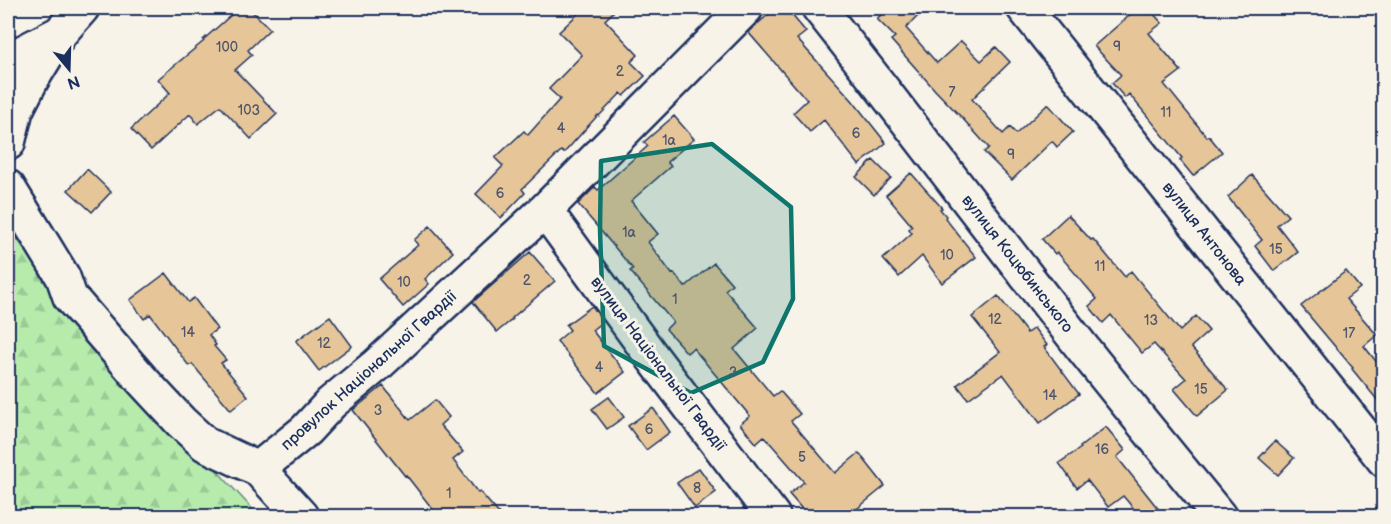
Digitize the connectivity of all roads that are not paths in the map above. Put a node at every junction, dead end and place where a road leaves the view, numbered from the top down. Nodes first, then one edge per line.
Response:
1 (82, 8) edge
2 (746, 8) edge
3 (819, 8) edge
4 (1024, 8) edge
5 (60, 33) junction
6 (8, 60) edge
7 (8, 142) edge
8 (10, 192) edge
9 (544, 210) junction
10 (1383, 460) edge
11 (258, 469) junction
12 (301, 516) edge
13 (773, 516) edge
14 (1219, 516) edge

1 - 5 street
2 - 9 street, провулок Національної Гвардії
3 - 14 street, вулиця Коцюбинського
4 - 10 street, вулиця Антонова
5 - 6 street
5 - 7 street
8 - 11 street
9 - 11 street, провулок Національної Гвардії
9 - 13 street, вулиця Національної Гвардії
11 - 12 street

